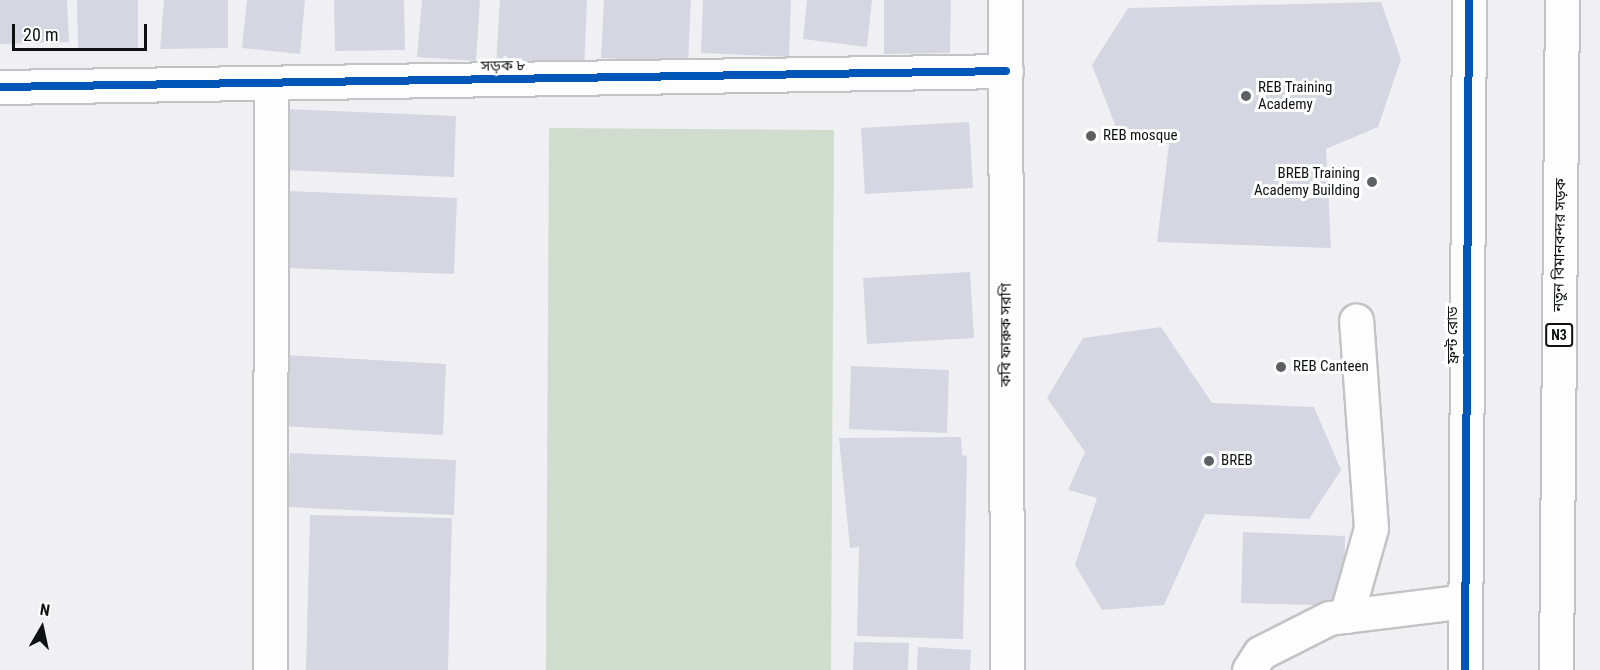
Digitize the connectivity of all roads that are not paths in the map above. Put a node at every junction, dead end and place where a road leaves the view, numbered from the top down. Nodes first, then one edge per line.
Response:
1 (1005, 0) edge
2 (1469, 0) edge
3 (1562, 0) edge
4 (1006, 71) junction
5 (271, 83) junction
6 (0, 87) edge
7 (1356, 321) dead end
8 (1465, 602) junction
9 (1346, 616) junction
10 (270, 670) edge
11 (1007, 670) edge
12 (1249, 670) edge
13 (1464, 670) edge
14 (1556, 670) edge

1 - 4 main road, কবি ফারুক সরণি
2 - 8 main road, ফ্রন্ট রোড
3 - 14 main road, নতুন বিমানবন্দর সড়ক / N3
4 - 5 main road, সড়ক ৮
4 - 11 main road, কবি ফারুক সরণি
5 - 6 main road, সড়ক ৮
5 - 10 main road
7 - 9 main road
8 - 9 main road
8 - 13 main road, ফ্রন্ট রোড
9 - 12 main road

